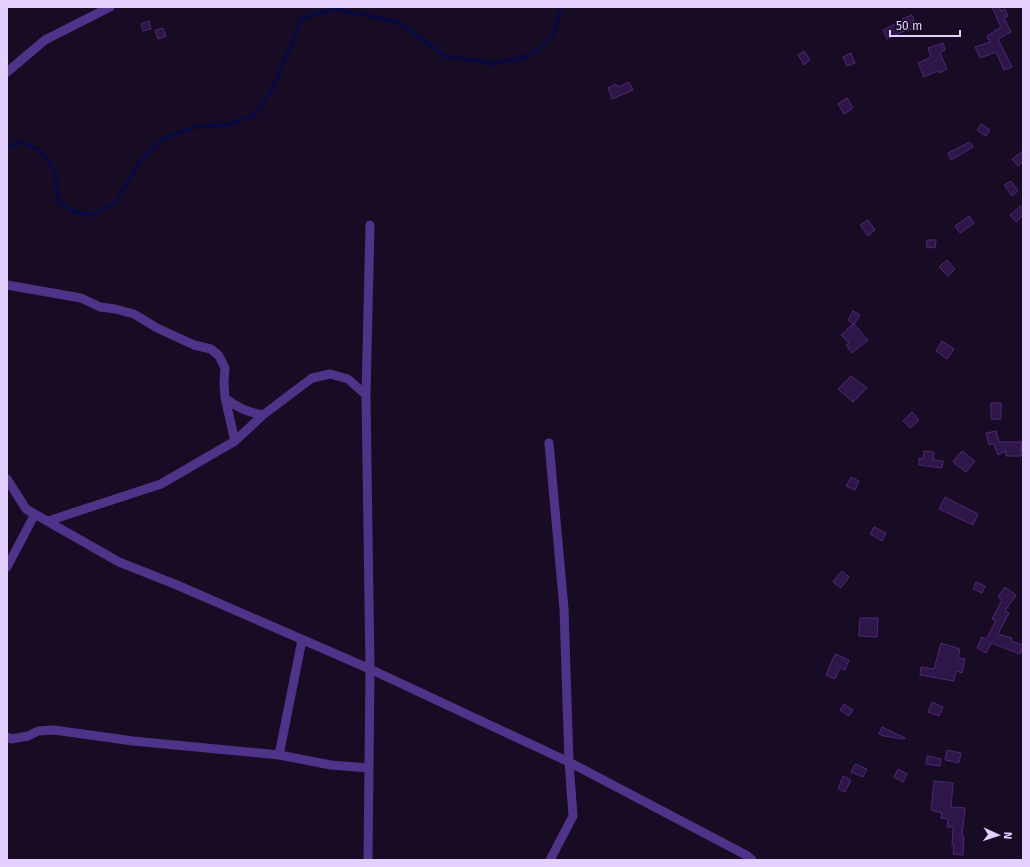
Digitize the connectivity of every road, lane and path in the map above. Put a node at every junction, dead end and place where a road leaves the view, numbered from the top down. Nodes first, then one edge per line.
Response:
1 (110, 7) edge
2 (7, 72) edge
3 (370, 225) dead end
4 (7, 285) edge
5 (366, 396) junction
6 (225, 398) junction
7 (263, 415) junction
8 (234, 441) junction
9 (549, 443) dead end
10 (7, 479) edge
11 (35, 514) junction
12 (48, 522) junction
13 (7, 567) edge
14 (302, 640) junction
15 (370, 669) junction
16 (7, 737) edge
17 (280, 754) junction
18 (569, 762) junction
19 (369, 768) junction
20 (368, 860) edge
21 (550, 860) edge
22 (752, 860) edge

1 - 2 street
3 - 5 street
4 - 6 street
5 - 7 street
5 - 15 street
6 - 7 street
6 - 8 street
7 - 8 street
8 - 12 street
9 - 18 street
10 - 11 street
11 - 12 street
11 - 13 street
12 - 14 street
14 - 15 street
14 - 17 street
15 - 18 street
15 - 19 street
16 - 17 street
17 - 19 street
18 - 21 street
18 - 22 street
19 - 20 street

